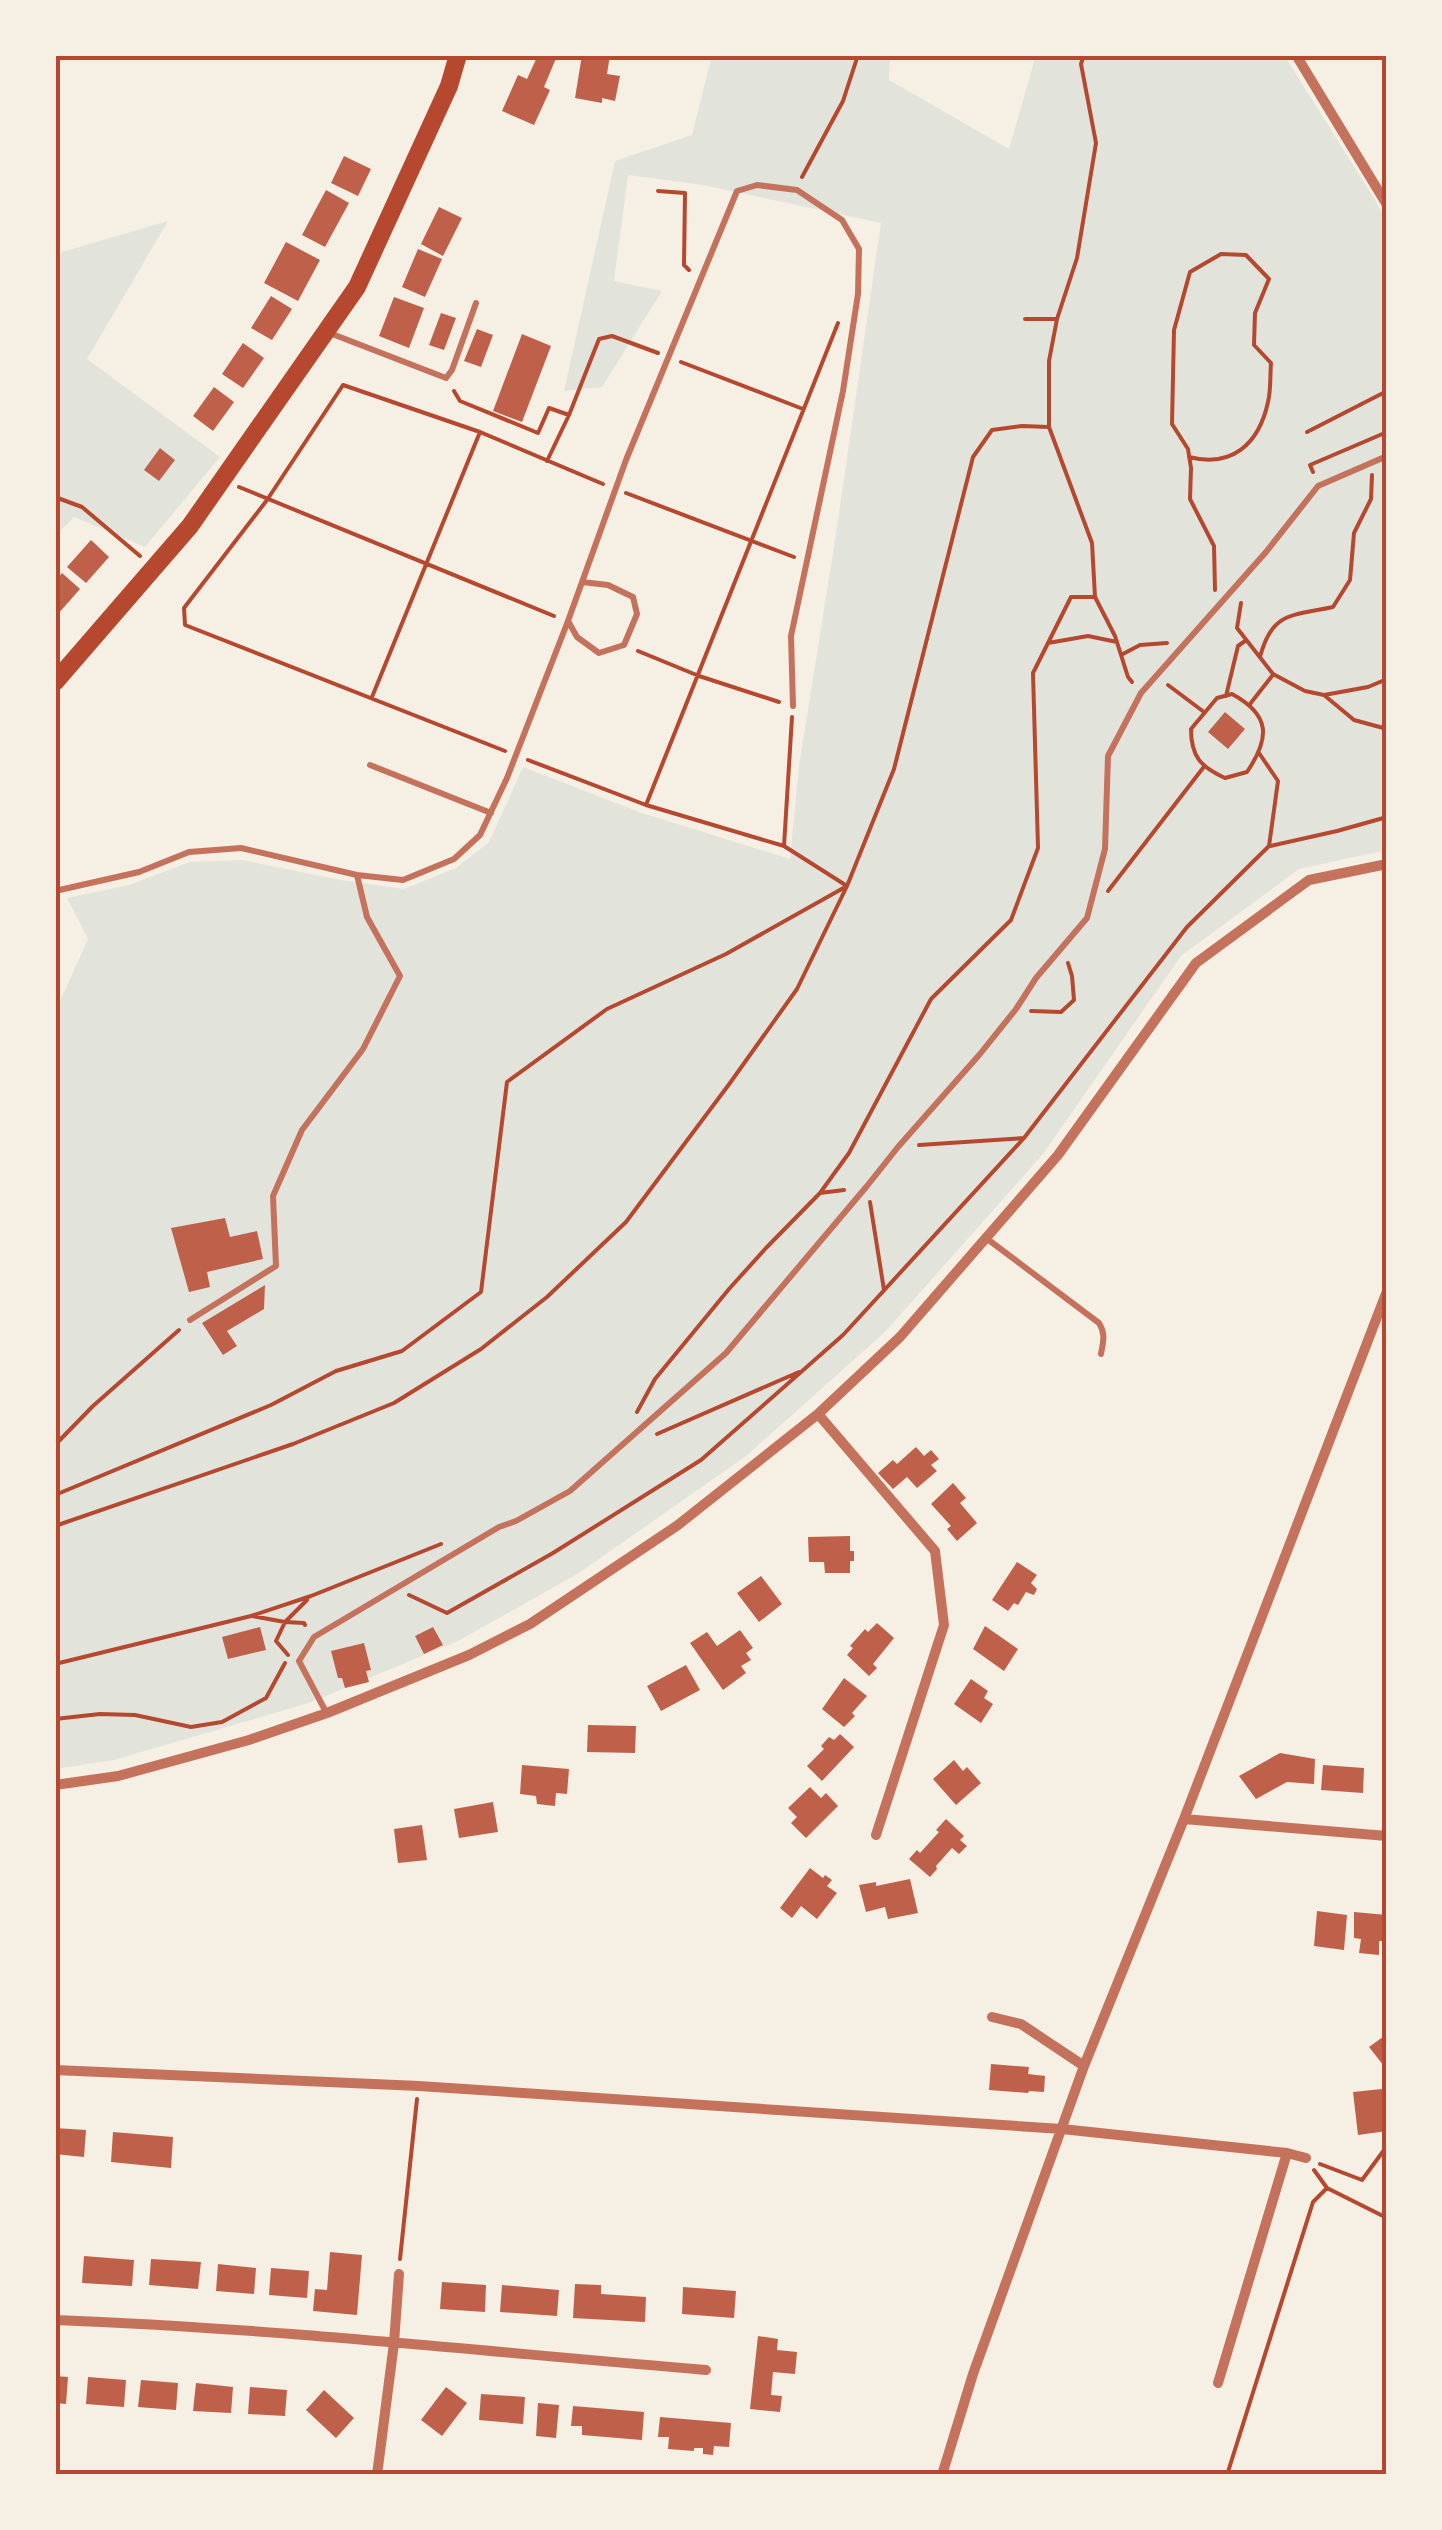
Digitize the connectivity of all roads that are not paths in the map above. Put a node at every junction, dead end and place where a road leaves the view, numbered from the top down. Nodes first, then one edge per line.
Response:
1 (458, 55) edge
2 (1296, 55) edge
3 (1387, 177) edge
4 (1376, 183) junction
5 (1387, 204) edge
6 (476, 303) dead end
7 (326, 331) junction
8 (1387, 456) edge
9 (582, 582) junction
10 (568, 622) junction
11 (55, 682) edge
12 (793, 706) road end
13 (370, 765) dead end
14 (491, 813) junction
15 (1387, 864) edge
16 (357, 876) junction
17 (55, 892) edge
18 (986, 1238) junction
19 (1387, 1291) edge
20 (190, 1320) road end
21 (1101, 1354) dead end
22 (818, 1414) junction
23 (326, 1713) junction
24 (55, 1784) edge
25 (1184, 1820) junction
26 (876, 1835) dead end
27 (1387, 1836) edge
28 (992, 2016) dead end
29 (1084, 2066) junction
30 (55, 2070) edge
31 (1062, 2129) junction
32 (1287, 2154) junction
33 (1306, 2158) road end
34 (399, 2274) road end
35 (55, 2320) edge
36 (394, 2343) junction
37 (706, 2370) dead end
38 (1218, 2383) dead end
39 (377, 2475) edge
40 (942, 2475) edge

1 - 7 main road
2 - 4 street
3 - 4 street
4 - 5 street
6 - 7 lane
7 - 11 main road
8 - 23 lane
9 - 10 lane
9 - 10 lane
9 - 12 lane
10 - 14 lane
13 - 14 lane
14 - 16 lane
15 - 18 street
16 - 17 lane
16 - 20 lane
18 - 21 lane
18 - 22 street
19 - 25 street
22 - 23 street
22 - 26 street
23 - 24 street
25 - 27 street
25 - 29 street
28 - 29 street
29 - 31 street
30 - 31 street
31 - 32 street
31 - 40 street
32 - 33 street
32 - 38 street
34 - 36 street
35 - 36 street
36 - 37 street
36 - 39 street

